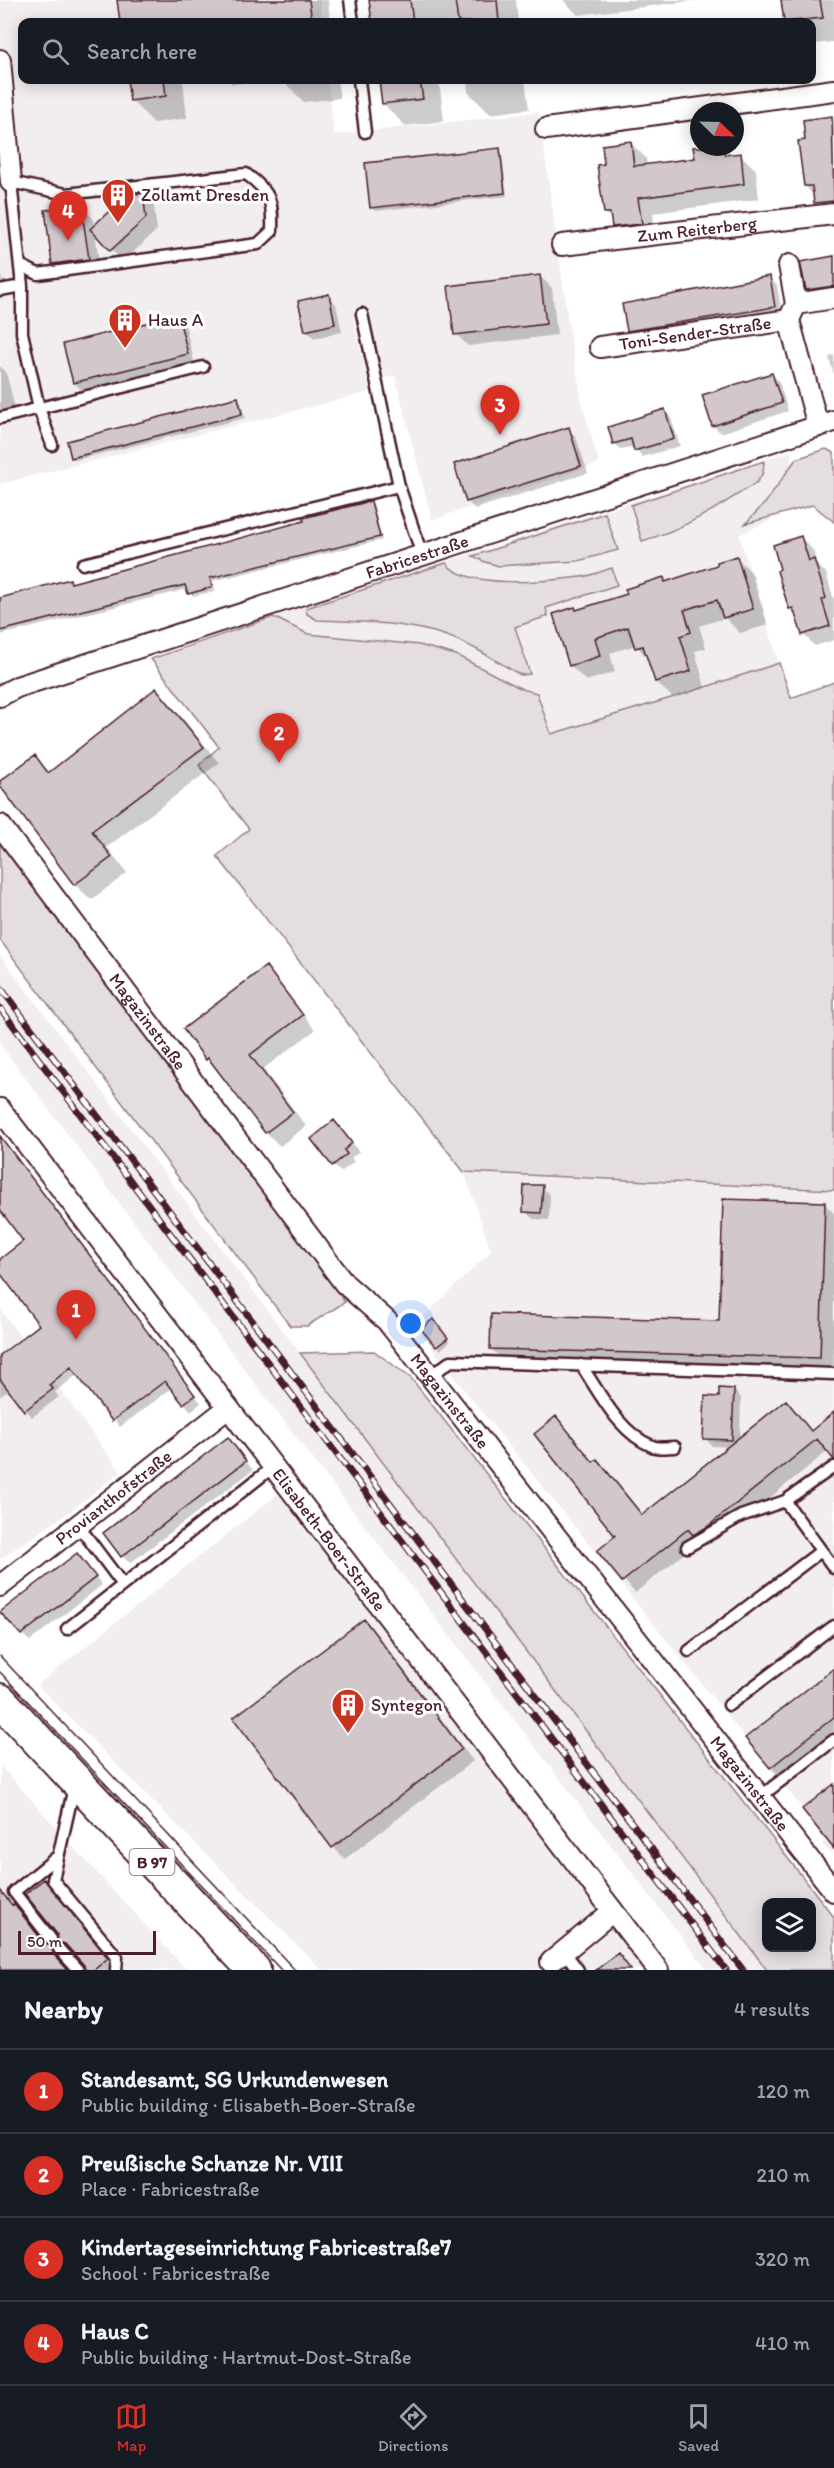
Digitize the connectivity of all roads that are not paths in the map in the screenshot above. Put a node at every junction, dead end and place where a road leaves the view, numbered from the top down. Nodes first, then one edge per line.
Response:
1 (350, 0) edge
2 (352, 18) edge
3 (0, 60) edge
4 (360, 84) edge
5 (834, 90) edge
6 (546, 129) dead end
7 (366, 132) dead end
8 (11, 182) junction
9 (834, 214) edge
10 (562, 245) dead end
11 (20, 265) junction
12 (789, 266) dead end
13 (22, 286) junction
14 (0, 290) edge
15 (834, 298) edge
16 (792, 312) junction
17 (362, 314) dead end
18 (600, 347) dead end
19 (203, 367) dead end
20 (39, 408) junction
21 (0, 418) edge
22 (826, 423) edge
23 (52, 445) dead end
24 (399, 486) junction
25 (422, 555) junction
26 (84, 564) dead end
27 (0, 696) edge
28 (0, 825) edge
29 (0, 1109) edge
30 (581, 1365) junction
31 (834, 1374) edge
32 (430, 1376) junction
33 (228, 1408) junction
34 (675, 1447) dead end
35 (273, 1467) junction
36 (834, 1467) edge
37 (785, 1501) junction
38 (78, 1525) junction
39 (687, 1547) dead end
40 (821, 1551) junction
41 (834, 1568) edge
42 (123, 1585) junction
43 (0, 1586) edge
44 (834, 1626) edge
45 (67, 1629) dead end
46 (689, 1651) dead end
47 (0, 1700) edge
48 (729, 1705) dead end
49 (834, 1740) edge
50 (76, 1781) junction
51 (760, 1797) junction
52 (58, 1856) junction
53 (834, 1891) edge
54 (613, 1911) junction
55 (51, 1939) dead end
56 (59, 1949) dead end
57 (558, 1956) joint
58 (76, 1965) edge
59 (241, 1966) edge
60 (116, 1970) edge
61 (578, 1970) edge
62 (658, 1970) edge

1 - 2 lane
3 - 8 street
4 - 7 lane
5 - 6 street
8 - 11 lane
8 - 11 lane
9 - 10 street, Zum Reiterberg
11 - 13 lane
12 - 16 street, Toni-Sender-Straße
13 - 14 lane
13 - 20 lane
15 - 16 street, Toni-Sender-Straße
16 - 18 street, Toni-Sender-Straße
16 - 22 street, Toni-Sender-Straße
17 - 24 lane
19 - 20 lane
20 - 21 lane
20 - 23 lane
22 - 25 street, Fabricestraße
24 - 25 lane
24 - 26 lane
25 - 27 street, Fabricestraße
28 - 32 street, Magazinstraße
29 - 33 street, Elisabeth-Boer-Straße
30 - 31 lane
30 - 32 lane
30 - 34 lane
32 - 51 street, Magazinstraße
33 - 35 street, Elisabeth-Boer-Straße
33 - 38 street, Provianthofstraße
35 - 42 lane
35 - 54 street, Elisabeth-Boer-Straße
36 - 37 lane
37 - 39 lane
37 - 40 lane
38 - 42 lane
38 - 43 street, Provianthofstraße
40 - 41 lane
40 - 46 lane
42 - 45 lane
44 - 48 lane
47 - 50 main road, B 97
49 - 51 lane
50 - 52 lane
50 - 59 main road, B 97
51 - 53 street, Magazinstraße
52 - 55 lane
52 - 60 lane
54 - 57 street
54 - 62 street, Elisabeth-Boer-Straße
56 - 58 lane
57 - 61 lane

